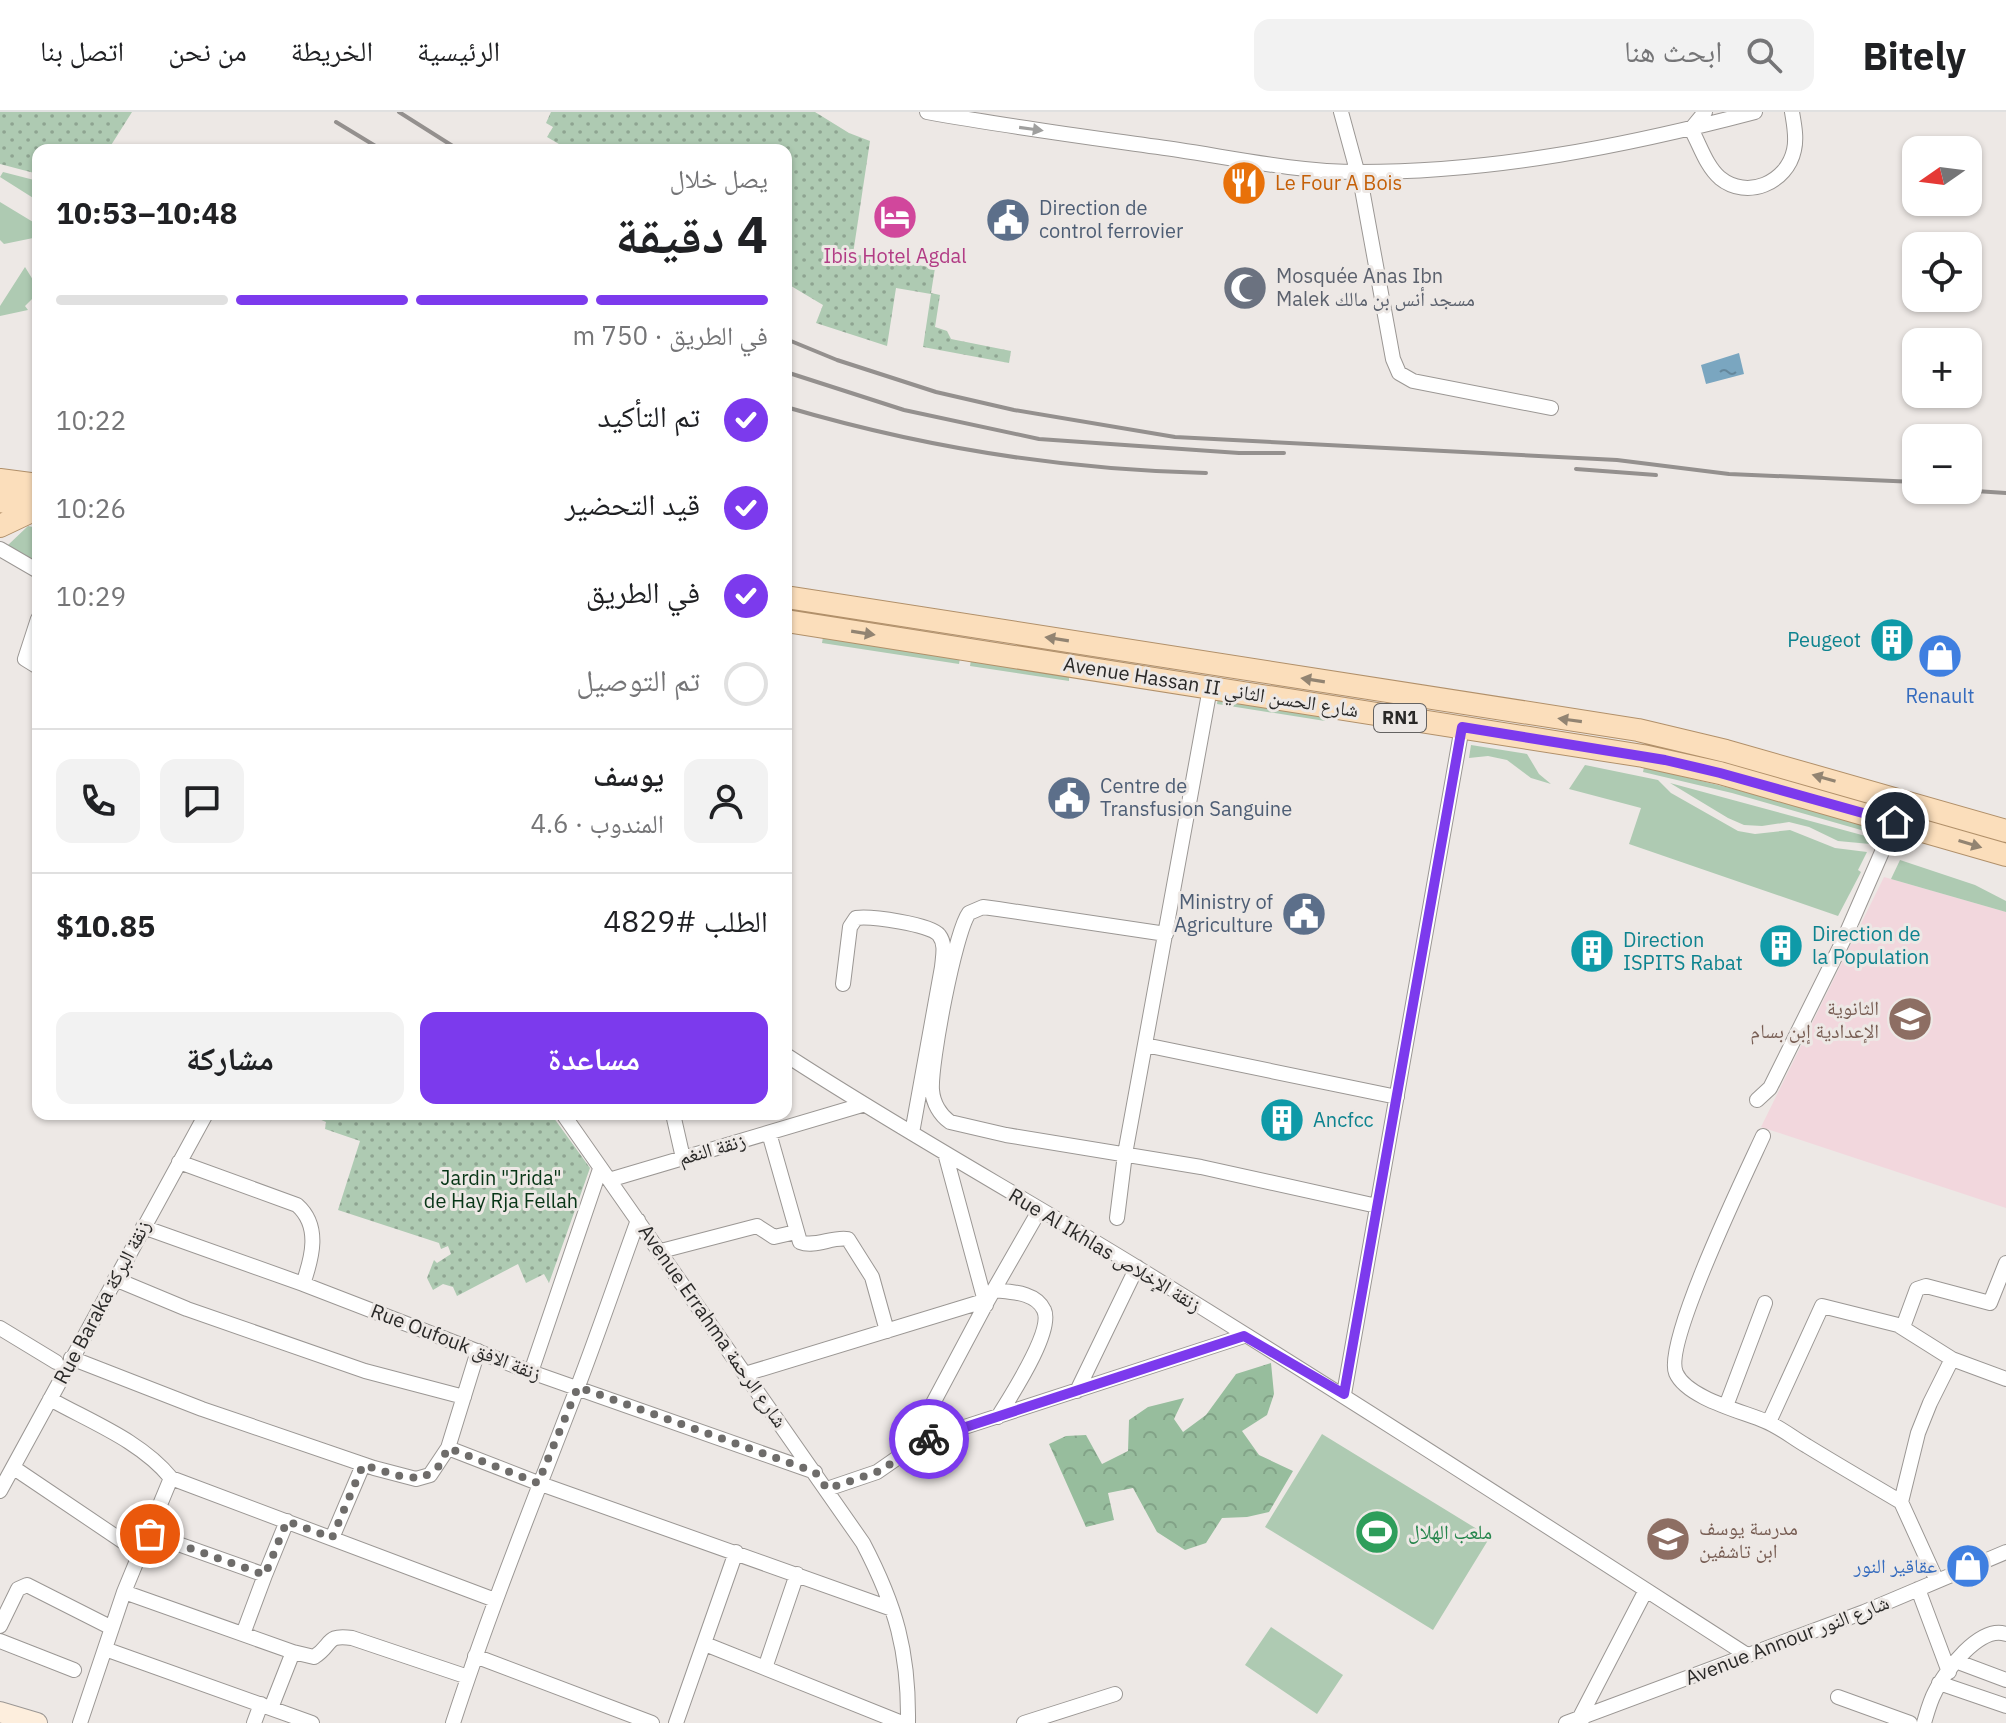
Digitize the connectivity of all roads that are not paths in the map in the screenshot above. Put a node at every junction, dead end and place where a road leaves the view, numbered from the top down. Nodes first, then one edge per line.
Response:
1 (927, 112) edge
2 (1341, 112) edge
3 (1705, 112) edge
4 (1755, 112) edge
5 (1792, 112) edge
6 (1691, 129) junction
7 (1357, 172) junction
8 (1551, 408) dead end
9 (0, 480) edge
10 (32, 484) edge
11 (0, 501) edge
12 (32, 506) edge
13 (32, 510) edge
14 (0, 526) edge
15 (0, 549) edge
16 (32, 568) edge
17 (792, 598) edge
18 (792, 622) edge
19 (32, 637) edge
20 (32, 663) edge
21 (1210, 688) junction
22 (1462, 727) junction
23 (1895, 822) junction
24 (2006, 831) edge
25 (2006, 855) edge
26 (1166, 934) junction
27 (843, 984) dead end
28 (1145, 1045) junction
29 (792, 1059) edge
30 (1397, 1097) junction
31 (1757, 1100) dead end
32 (862, 1105) junction
33 (203, 1120) edge
34 (567, 1120) edge
35 (674, 1120) edge
36 (769, 1133) junction
37 (912, 1133) junction
38 (1763, 1136) dead end
39 (945, 1153) junction
40 (1125, 1154) junction
41 (683, 1158) junction
42 (179, 1162) junction
43 (604, 1174) junction
44 (1377, 1206) junction
45 (1039, 1211) junction
46 (1117, 1218) dead end
47 (638, 1220) junction
48 (143, 1227) junction
49 (796, 1232) junction
50 (661, 1251) junction
51 (2006, 1263) edge
52 (1137, 1267) junction
53 (115, 1279) junction
54 (303, 1284) junction
55 (988, 1298) junction
56 (1765, 1303) dead end
57 (1903, 1327) junction
58 (0, 1328) edge
59 (887, 1331) junction
60 (1244, 1336) junction
61 (478, 1351) junction
62 (1952, 1359) junction
63 (64, 1360) junction
64 (531, 1372) junction
65 (745, 1374) junction
66 (2006, 1379) edge
67 (578, 1387) junction
68 (1077, 1391) junction
69 (1344, 1394) junction
70 (464, 1397) junction
71 (50, 1399) junction
72 (1726, 1406) junction
73 (998, 1417) junction
74 (1769, 1422) junction
75 (906, 1446) junction
76 (448, 1448) junction
77 (363, 1465) junction
78 (14, 1468) junction
79 (815, 1472) junction
80 (171, 1478) junction
81 (538, 1483) junction
82 (827, 1489) junction
83 (0, 1491) edge
84 (1901, 1502) junction
85 (287, 1521) junction
86 (150, 1534) junction
87 (332, 1538) junction
88 (736, 1552) junction
89 (2006, 1552) edge
90 (140, 1553) junction
91 (797, 1574) junction
92 (265, 1575) junction
93 (1937, 1581) junction
94 (1918, 1589) junction
95 (1646, 1590) junction
96 (124, 1592) junction
97 (495, 1600) junction
98 (892, 1609) junction
99 (0, 1626) edge
100 (112, 1628) junction
101 (2004, 1632) edge
102 (243, 1634) junction
103 (0, 1641) edge
104 (705, 1644) junction
105 (105, 1649) junction
106 (293, 1652) junction
107 (1747, 1655) junction
108 (475, 1656) junction
109 (765, 1668) junction
110 (74, 1670) dead end
111 (1949, 1672) junction
112 (468, 1677) junction
113 (2006, 1680) edge
114 (1115, 1694) dead end
115 (1838, 1697) dead end
116 (266, 1706) junction
117 (2006, 1706) edge
118 (0, 1712) edge
119 (874, 1718) edge
120 (1047, 1719) edge
121 (83, 1722) edge
122 (1578, 1722) edge
123 (37, 1723) edge
124 (254, 1723) edge
125 (312, 1723) edge
126 (453, 1723) edge
127 (652, 1723) edge
128 (676, 1723) edge
129 (905, 1723) edge
130 (1024, 1723) edge
131 (1910, 1723) edge
132 (1924, 1723) edge

1 -> 7 street
2 - 7 street
3 - 6 street
4 - 6 street
5 - 6 street
6 - 7 street
7 - 8 street
9 - 10 main road
11 - 12 main road
13 - 14 main road
15 - 16 street
24 -> 17 main road, Avenue Hassan II شارع الحسن الثاني / RN1
18 -> 21 main road, Avenue Hassan II شارع الحسن الثاني / RN1
19 - 20 street
21 - 22 main road, Avenue Hassan II شارع الحسن الثاني / RN1
21 - 26 street
22 - 23 main road, Avenue Hassan II شارع الحسن الثاني / RN1
22 - 30 street
23 -> 25 main road, Avenue Hassan II شارع الحسن الثاني / RN1
23 - 31 street
26 - 28 street
26 - 40 street
27 - 37 street
28 - 30 street
28 - 40 street
29 - 32 street, Rue Al Ikhlas زنقة الإخلاص
30 - 44 street
32 - 36 street, زنقة النغم
32 - 37 street, Rue Al Ikhlas زنقة الإخلاص
33 - 42 street, Rue Baraka زنقة البركة
34 - 43 street, Avenue Errahma شارع الرحمة
35 - 41 street
36 - 41 street, زنقة النغم
36 - 49 street
37 - 39 street, Rue Al Ikhlas زنقة الإخلاص
38 - 72 street
39 - 45 street, Rue Al Ikhlas زنقة الإخلاص
39 - 55 street
40 - 44 street
40 - 46 street
41 - 43 street, زنقة النغم
42 - 48 street, Rue Baraka زنقة البركة
42 - 54 street
43 - 47 street, Avenue Errahma شارع الرحمة
43 - 64 street
44 - 69 street
45 - 52 street, Rue Al Ikhlas زنقة الإخلاص
45 - 55 street
47 - 50 street, Avenue Errahma شارع الرحمة
47 - 67 street
48 - 53 street, Rue Baraka زنقة البركة
48 - 54 street, Rue Oufouk زنقة الافق
49 - 50 street
49 - 59 street
50 - 65 street, Avenue Errahma شارع الرحمة
51 - 57 street
52 - 60 street, Rue Al Ikhlas زنقة الإخلاص
52 - 68 street
53 - 63 street, Rue Baraka زنقة البركة
53 - 70 street
54 - 61 street, Rue Oufouk زنقة الافق
55 - 59 street
55 - 73 street
55 - 75 street
56 - 72 street
57 - 62 street
57 - 74 street
58 - 63 street
59 - 65 street
60 - 68 street
60 - 69 street, Rue Al Ikhlas زنقة الإخلاص
61 - 64 street, Rue Oufouk زنقة الافق
61 - 70 street
62 - 66 street
62 - 84 street
63 - 71 street, Rue Baraka زنقة البركة
63 - 77 street
64 - 67 street, Rue Oufouk زنقة الافق
65 - 79 street, Avenue Errahma شارع الرحمة
67 - 79 street, Rue Oufouk زنقة الافق
67 - 81 street
68 - 73 street
69 - 95 street, Rue Al Ikhlas زنقة الإخلاص
70 - 76 street
71 - 78 street, Rue Baraka زنقة البركة
71 - 80 street
72 - 74 street
73 - 75 street
74 - 84 street
75 - 82 street
76 - 77 street
76 - 81 street
77 - 87 street
78 - 83 street, Rue Baraka زنقة البركة
78 - 90 street
79 - 82 street, Avenue Errahma شارع الرحمة
80 - 85 street
80 - 86 street
81 - 88 street
81 - 97 street
82 - 98 street, Avenue Errahma شارع الرحمة
84 - 93 street
85 - 87 street
85 - 92 street
86 - 90 street
86 - 92 street
87 - 97 street
88 - 91 street
88 - 104 street
89 - 93 street, Avenue Annour شارع النور
90 - 96 street
91 - 98 street
91 - 109 street
92 - 102 street
93 - 94 street, Avenue Annour شارع النور
94 - 107 street, Avenue Annour شارع النور
94 - 111 street
95 - 107 street, Rue Al Ikhlas زنقة الإخلاص
95 - 122 street
96 - 100 street
96 - 102 street
97 - 108 street
98 - 129 street, Avenue Errahma شارع الرحمة
99 - 100 street
100 - 105 street
101 - 111 street
102 - 106 street
103 - 110 street
104 - 109 street
104 - 128 street
105 - 116 street
105 - 121 street
106 - 112 street
106 - 116 street
107 - 122 street, Avenue Annour شارع النور
108 - 112 street
108 - 127 street
109 - 119 street
111 - 113 street
111 - 117 street
111 - 132 street
112 - 126 street
114 - 120 street
115 - 131 street
116 - 124 street
116 - 125 street
118 - 123 main road
119 - 129 street
120 - 130 street

